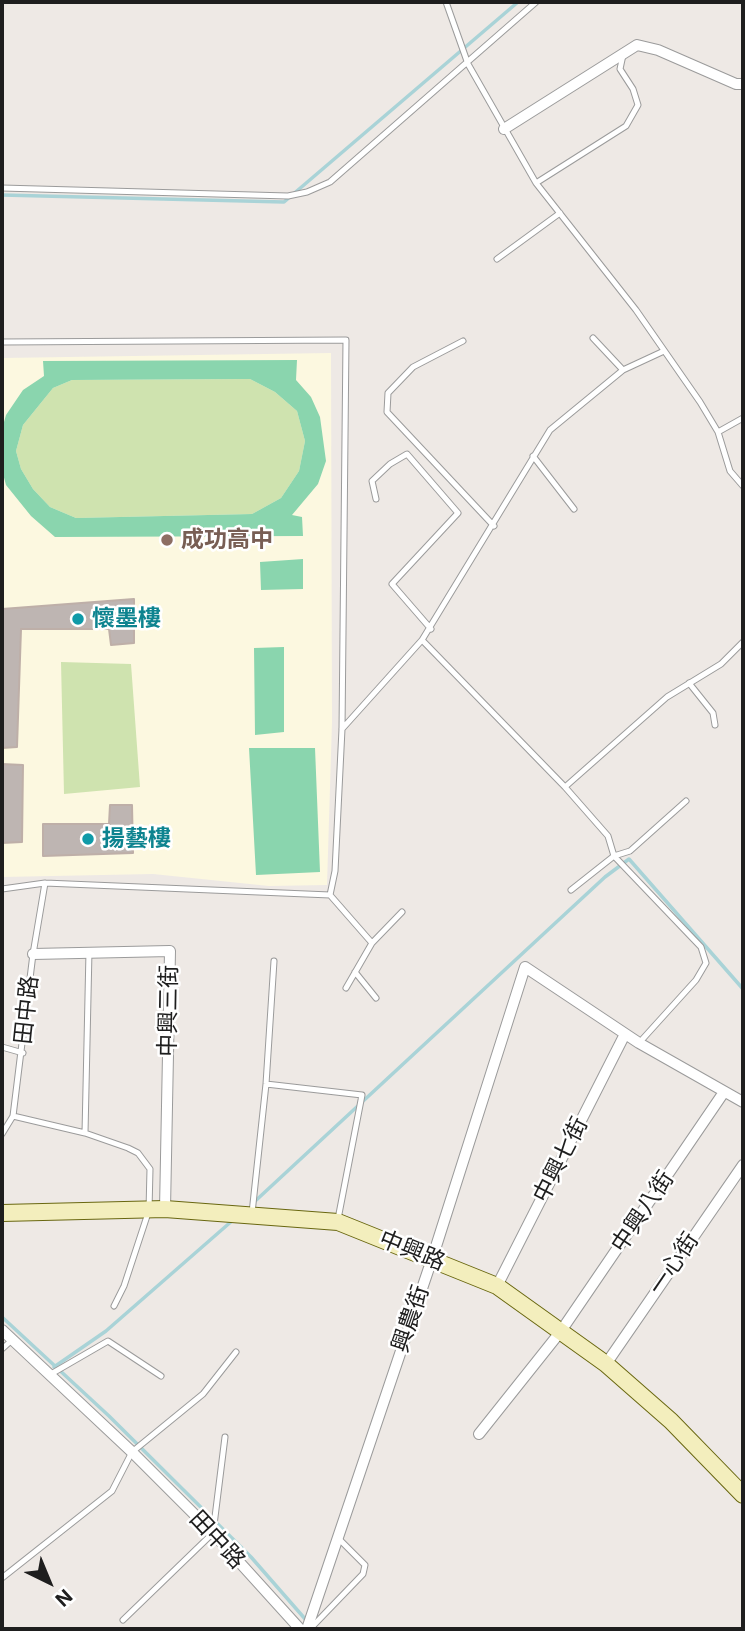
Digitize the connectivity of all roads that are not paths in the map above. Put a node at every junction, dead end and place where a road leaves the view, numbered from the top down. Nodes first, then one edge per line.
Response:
1 (446, 2) edge
2 (536, 2) edge
3 (624, 52) junction
4 (468, 64) junction
5 (743, 84) edge
6 (504, 129) junction
7 (536, 183) junction
8 (2, 188) edge
9 (561, 213) junction
10 (497, 259) dead end
11 (593, 338) dead end
12 (463, 341) dead end
13 (2, 342) edge
14 (664, 351) junction
15 (623, 370) junction
16 (743, 418) edge
17 (718, 432) junction
18 (533, 456) junction
19 (743, 486) edge
20 (376, 499) dead end
21 (574, 509) dead end
22 (494, 526) junction
23 (431, 628) junction
24 (422, 640) junction
25 (743, 642) edge
26 (689, 683) junction
27 (715, 725) dead end
28 (342, 729) junction
29 (565, 787) junction
30 (685, 801) dead end
31 (614, 856) junction
32 (46, 883) junction
33 (2, 889) edge
34 (571, 890) dead end
35 (330, 895) junction
36 (402, 912) dead end
37 (372, 943) junction
38 (89, 951) junction
39 (33, 954) junction
40 (274, 961) dead end
41 (355, 972) junction
42 (346, 988) dead end
43 (376, 998) dead end
44 (625, 1034) junction
45 (639, 1043) junction
46 (2, 1047) edge
47 (23, 1053) junction
48 (266, 1084) junction
49 (724, 1092) junction
50 (743, 1102) edge
51 (13, 1116) junction
52 (85, 1133) junction
53 (2, 1134) edge
54 (743, 1165) edge
55 (157, 1209) junction
56 (2, 1213) edge
57 (252, 1216) junction
58 (338, 1222) junction
59 (432, 1259) junction
60 (497, 1286) junction
61 (114, 1306) dead end
62 (2, 1330) edge
63 (561, 1331) junction
64 (12, 1340) junction
65 (2, 1349) edge
66 (236, 1352) dead end
67 (606, 1364) junction
68 (50, 1375) junction
69 (161, 1376) dead end
70 (479, 1434) dead end
71 (225, 1437) dead end
72 (132, 1452) junction
73 (743, 1495) edge
74 (213, 1533) junction
75 (337, 1537) junction
76 (2, 1578) edge
77 (123, 1620) dead end
78 (300, 1629) edge
79 (309, 1629) edge

1 - 4 lane
2 - 4 lane
3 - 5 street
3 - 6 street
3 - 7 lane
4 - 6 lane
4 - 8 lane
6 - 7 lane
7 - 9 lane
9 - 10 lane
9 - 14 lane
11 - 15 lane
12 - 22 lane
13 - 28 lane
14 - 15 lane
14 - 17 lane
15 - 18 lane
16 - 17 lane
17 - 19 lane
18 - 21 lane
18 - 22 lane
20 - 23 lane
22 - 23 lane
23 - 24 lane
24 - 28 lane
24 - 29 lane
25 - 26 lane
26 - 27 lane
26 - 29 lane
28 - 35 lane
29 - 31 lane
30 - 31 lane
31 - 34 lane
31 - 45 lane
32 - 33 lane
32 - 35 lane
32 - 39 lane, 田中路
35 - 37 lane
36 - 37 lane
37 - 41 lane
38 - 39 street, 中興三街
38 - 52 lane
38 - 55 street, 中興三街
39 - 47 lane, 田中路
40 - 48 lane
41 - 42 lane
41 - 43 lane
44 - 45 street
44 - 59 street, 興農街
44 - 60 street, 中興七街
45 - 49 street
46 - 47 lane
47 - 51 lane, 田中路
48 - 57 lane
48 - 58 lane
49 - 50 street
49 - 63 street, 中興八街
51 - 52 lane
51 - 53 lane, 田中路
52 - 55 lane
54 - 67 street, 一心街
55 - 56 street, 中興路
55 - 57 street, 中興路
55 - 61 lane
57 - 58 street, 中興路
58 - 59 street, 中興路
59 - 60 street, 中興路
59 - 75 street, 興農街
60 - 63 street, 中興路
62 - 64 street, 田中路
63 - 67 street, 中興路
63 - 70 street, 中興八街
64 - 65 lane
64 - 68 street, 田中路
66 - 72 lane
67 - 73 street, 中興路
68 - 69 lane
68 - 72 street, 田中路
71 - 74 lane
72 - 74 street, 田中路
72 - 76 lane
74 - 77 lane
74 - 78 street, 田中路
75 - 79 street, 興農街
75 - 79 lane

